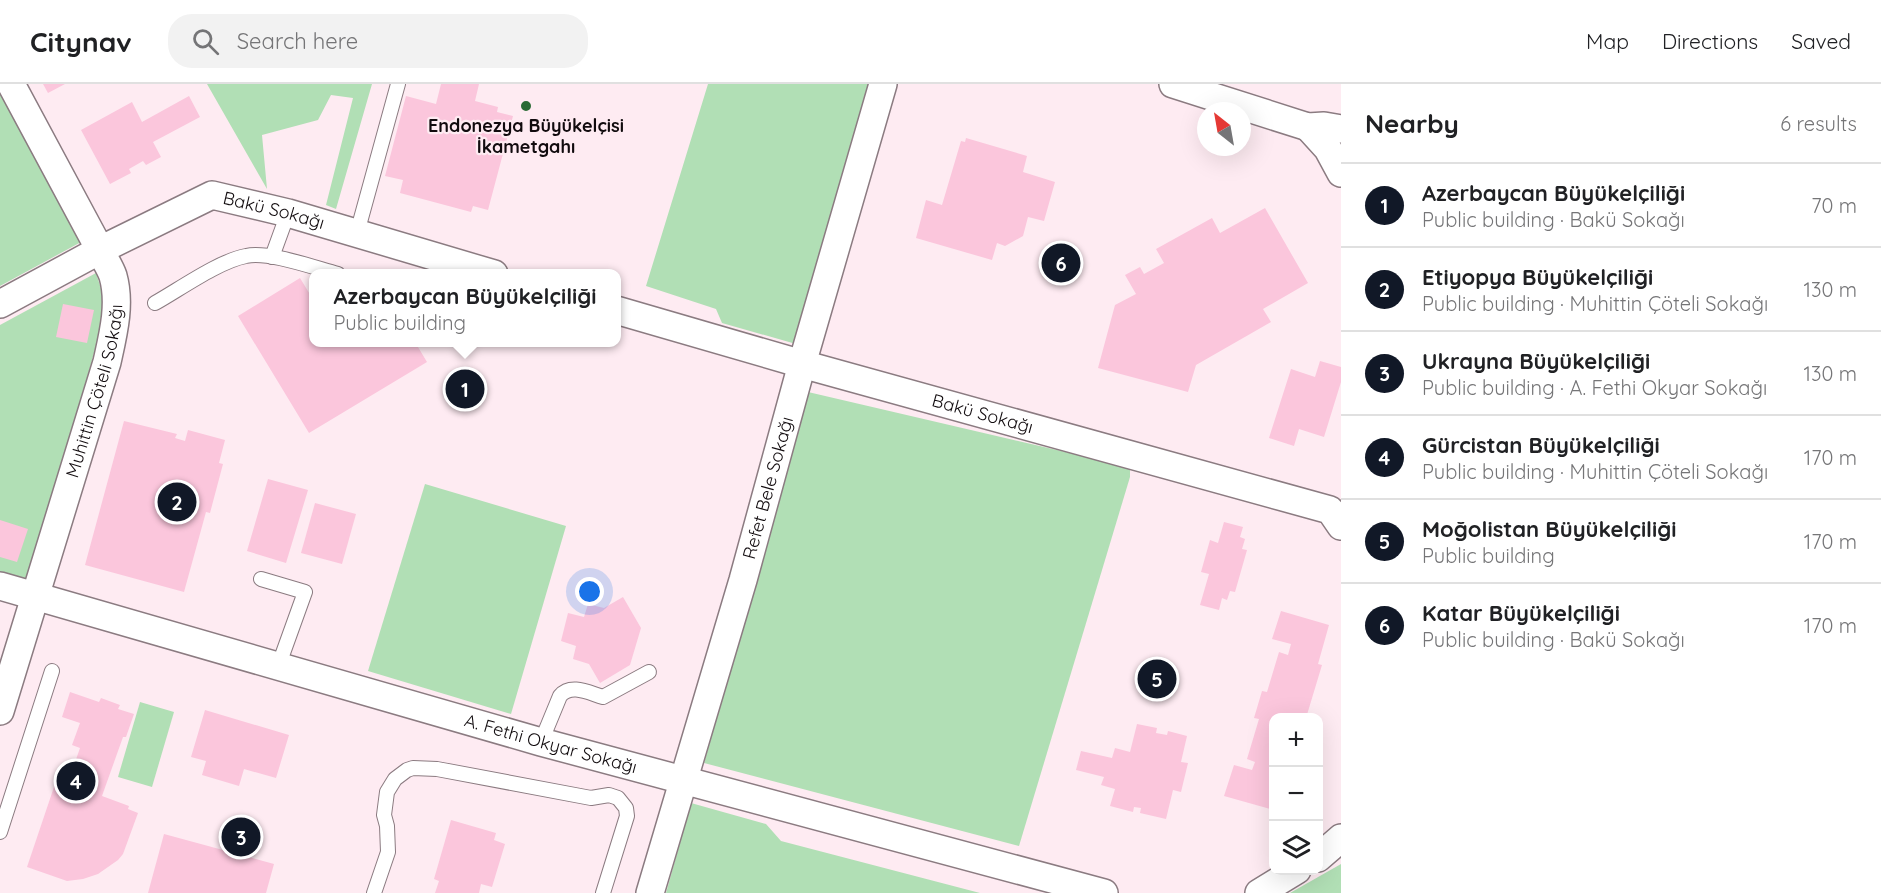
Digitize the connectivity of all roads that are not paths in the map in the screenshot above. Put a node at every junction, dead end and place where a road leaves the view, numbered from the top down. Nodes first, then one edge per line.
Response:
1 (11, 84) edge
2 (398, 84) edge
3 (884, 84) edge
4 (1173, 84) edge
5 (1308, 127) junction
6 (1341, 129) edge
7 (1341, 172) edge
8 (288, 213) junction
9 (357, 233) junction
10 (100, 250) junction
11 (272, 257) junction
12 (322, 269) edge
13 (480, 269) edge
14 (155, 303) dead end
15 (0, 304) edge
16 (621, 311) edge
17 (802, 364) junction
18 (1341, 526) edge
19 (261, 579) dead end
20 (0, 586) edge
21 (34, 597) junction
22 (278, 667) junction
23 (52, 671) dead end
24 (650, 672) dead end
25 (0, 711) edge
26 (542, 742) junction
27 (683, 780) junction
28 (0, 832) edge
29 (1341, 838) edge
30 (1323, 854) edge
31 (1290, 875) edge
32 (374, 893) edge
33 (603, 893) edge
34 (650, 893) edge
35 (1104, 893) edge
36 (1260, 893) edge

1 - 10 street, Muhittin Çöteli Sokağı
2 - 9 lane
3 - 17 street, Refet Bele Sokağı
4 - 5 street
5 - 6 street
5 - 7 street
8 - 9 street, Bakü Sokağı
8 - 10 street, Bakü Sokağı
8 - 11 lane
9 - 13 street, Bakü Sokağı
10 - 15 street, Bakü Sokağı
10 - 21 street, Muhittin Çöteli Sokağı
11 - 12 lane
11 - 14 lane
16 - 17 street, Bakü Sokağı
17 - 18 street, Bakü Sokağı
17 - 27 street, Refet Bele Sokağı
19 - 22 lane
20 - 21 street, A. Fethi Okyar Sokağı
21 - 22 street, A. Fethi Okyar Sokağı
21 - 25 street, Muhittin Çöteli Sokağı
22 - 26 street, A. Fethi Okyar Sokağı
23 - 28 lane
24 - 26 lane
26 - 27 street, A. Fethi Okyar Sokağı
27 - 34 street, Refet Bele Sokağı
27 - 35 street, A. Fethi Okyar Sokağı
29 - 30 street
31 - 36 street
32 - 33 lane

